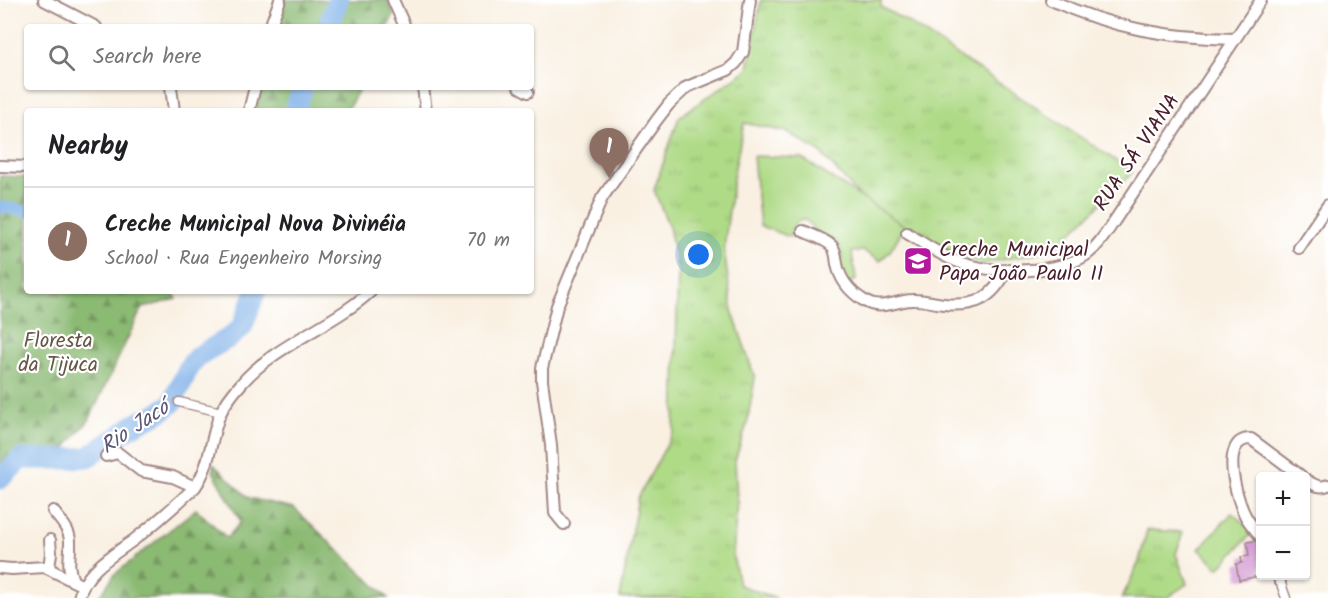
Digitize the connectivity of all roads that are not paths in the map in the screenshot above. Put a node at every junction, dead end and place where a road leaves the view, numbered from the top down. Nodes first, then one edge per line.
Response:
1 (44, 0) edge
2 (280, 0) edge
3 (393, 0) edge
4 (750, 0) edge
5 (1051, 0) edge
6 (1261, 0) edge
7 (403, 23) edge
8 (90, 24) edge
9 (271, 24) edge
10 (1235, 39) junction
11 (171, 90) edge
12 (254, 90) edge
13 (423, 90) edge
14 (174, 108) edge
15 (250, 108) edge
16 (426, 108) edge
17 (0, 166) edge
18 (24, 167) edge
19 (1328, 205) edge
20 (803, 231) dead end
21 (907, 233) dead end
22 (1299, 248) dead end
23 (1007, 270) junction
24 (367, 294) edge
25 (179, 402) dead end
26 (221, 412) junction
27 (106, 456) dead end
28 (1294, 472) edge
29 (1310, 483) edge
30 (1328, 485) edge
31 (195, 487) junction
32 (53, 511) dead end
33 (564, 524) dead end
34 (1256, 531) edge
35 (50, 540) dead end
36 (0, 568) edge
37 (49, 568) junction
38 (1280, 580) edge
39 (78, 584) junction
40 (79, 598) edge
41 (1286, 598) edge

1 - 8 street
2 - 9 street
3 - 7 street
4 - 33 street
5 - 10 street
6 - 10 street, RUA SÁ VIANA
10 - 23 street, RUA SÁ VIANA
11 - 14 street
12 - 15 street
13 - 16 street
17 - 18 street
19 - 22 street
20 - 23 street
21 - 23 street, RUA SÁ VIANA
24 - 26 street
25 - 26 street
26 - 31 street
27 - 31 street
28 - 34 street
29 - 30 street
31 - 39 street
32 - 39 street
35 - 37 street
36 - 37 street
37 - 39 street
38 - 41 street
39 - 40 street

